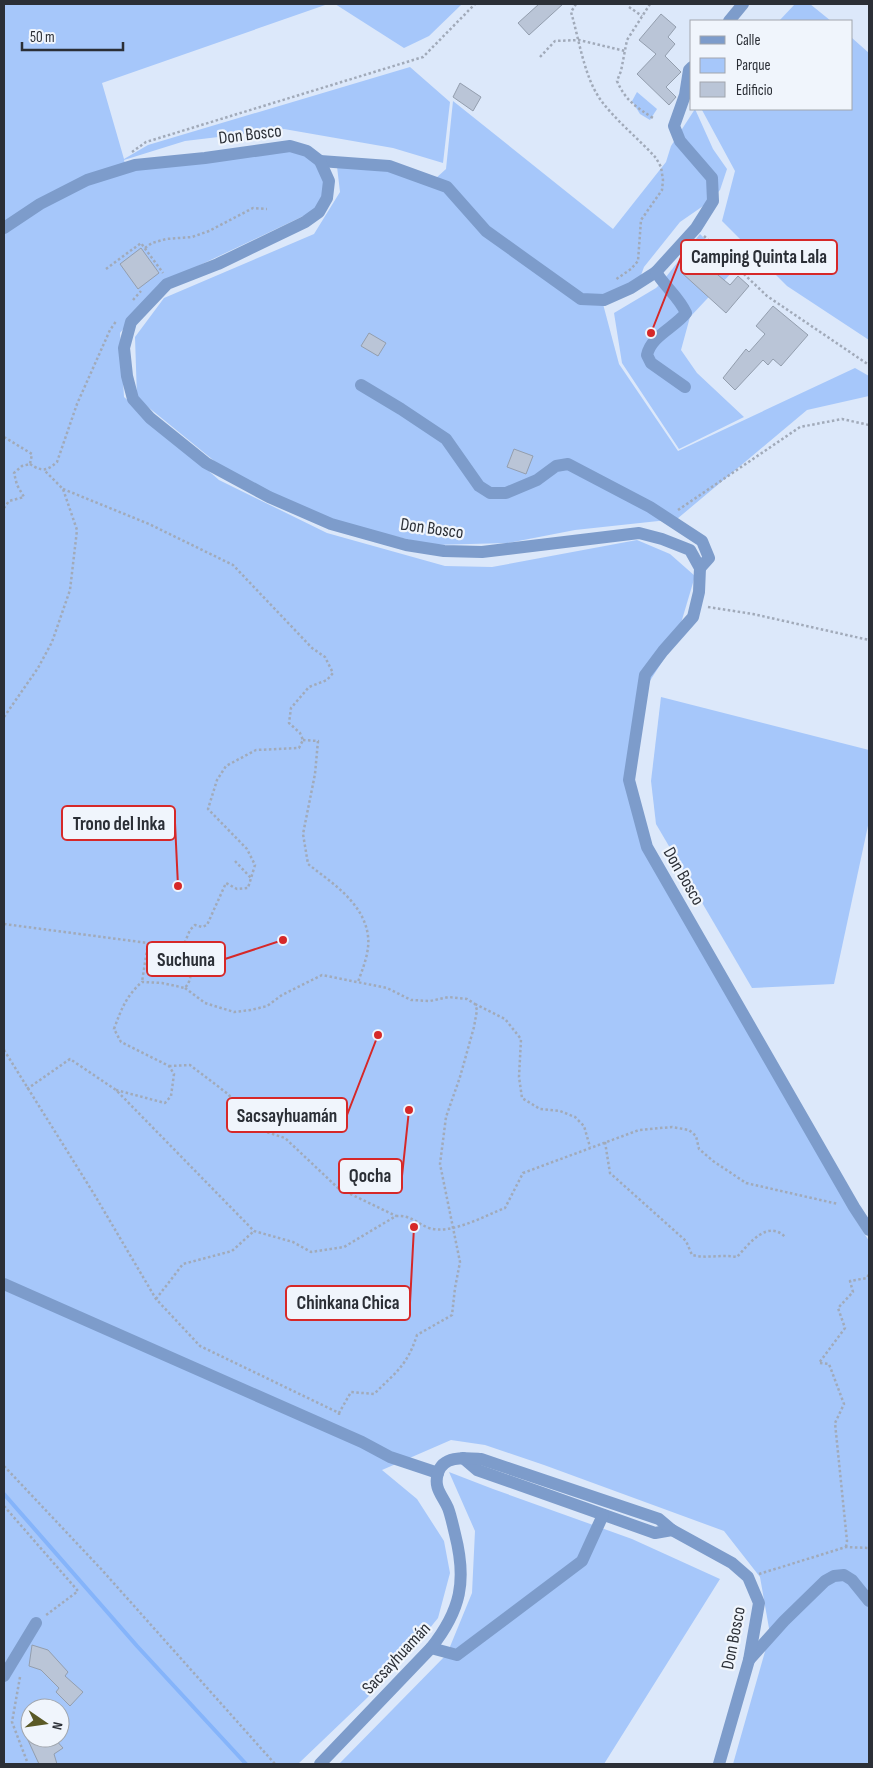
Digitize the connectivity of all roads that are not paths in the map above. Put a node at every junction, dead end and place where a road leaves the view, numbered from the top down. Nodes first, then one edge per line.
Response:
1 (743, 4) edge
2 (730, 20) edge
3 (690, 69) edge
4 (320, 160) junction
5 (4, 228) edge
6 (656, 272) junction
7 (361, 385) dead end
8 (685, 388) dead end
9 (700, 568) junction
10 (869, 1230) edge
11 (4, 1284) edge
12 (463, 1458) junction
13 (438, 1473) junction
14 (603, 1515) junction
15 (672, 1530) junction
16 (869, 1601) edge
17 (36, 1623) road end
18 (431, 1648) junction
19 (749, 1660) junction
20 (4, 1676) edge
21 (320, 1764) edge
22 (719, 1764) edge

1 - 2 street
3 - 6 street
4 - 5 street, Don Bosco
4 - 6 street
4 - 9 street, Don Bosco
6 - 8 street
7 - 9 street
9 - 10 street, Don Bosco
11 - 13 street
12 - 13 street
12 - 14 street, Don Bosco
12 - 15 street, Don Bosco
13 - 18 street, Sacsayhuamán
14 - 15 street, Don Bosco
14 - 18 street
15 - 19 street, Don Bosco
16 - 19 street
17 - 20 street
18 - 21 street, Sacsayhuamán
19 - 22 street, Don Bosco

